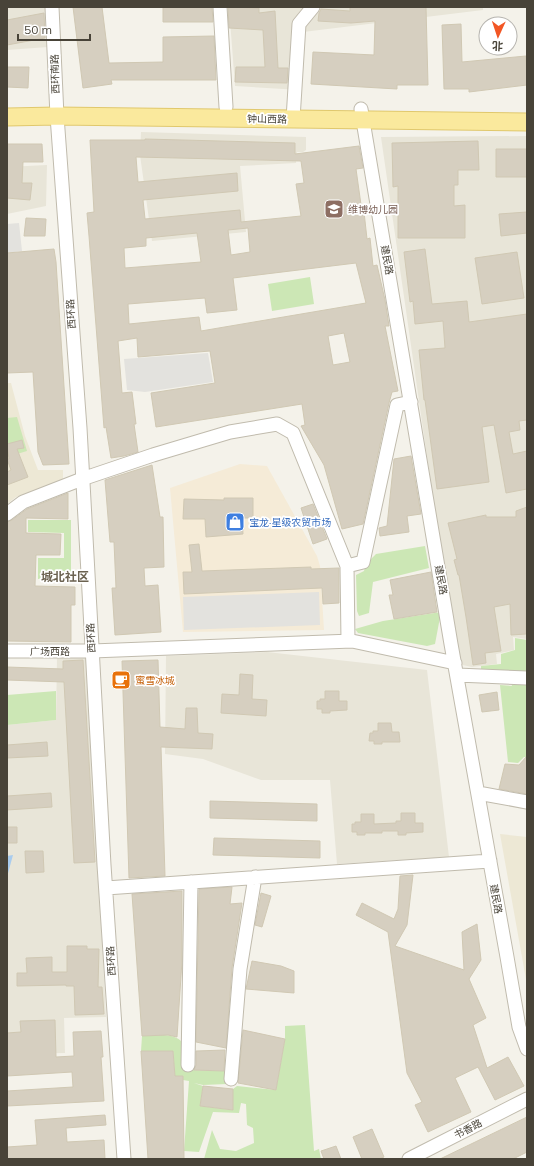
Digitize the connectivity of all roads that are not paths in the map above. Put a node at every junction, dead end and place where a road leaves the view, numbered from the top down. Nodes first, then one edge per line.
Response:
1 (52, 7) edge
2 (220, 7) edge
3 (313, 7) edge
4 (7, 106) edge
5 (226, 107) junction
6 (57, 110) junction
7 (527, 111) edge
8 (293, 114) junction
9 (362, 115) junction
10 (7, 117) edge
11 (527, 122) edge
12 (410, 402) junction
13 (82, 478) junction
14 (7, 514) edge
15 (347, 566) junction
16 (348, 641) junction
17 (7, 651) edge
18 (92, 651) junction
19 (456, 669) junction
20 (527, 678) edge
21 (478, 793) junction
22 (527, 802) edge
23 (490, 860) junction
24 (255, 877) junction
25 (191, 882) junction
26 (106, 888) junction
27 (527, 1049) edge
28 (188, 1066) dead end
29 (231, 1079) dead end
30 (527, 1099) edge
31 (124, 1159) edge
32 (409, 1159) edge

1 - 6 street, 西环南路
2 - 5 street
3 - 8 street
4 - 6 main road, 钟山西路
5 - 6 main road, 钟山西路
5 - 8 main road, 钟山西路
6 - 8 main road, 钟山西路
6 - 10 main road, 钟山西路
6 - 13 street, 西环路
7 - 9 main road, 钟山西路
8 - 9 main road, 钟山西路
9 - 11 main road, 钟山西路
9 - 12 street, 建民路
12 - 15 street
12 - 19 street, 建民路
13 - 14 street
13 - 15 street
13 - 18 street, 西环路
15 - 16 street
16 - 18 street, 广场西路
16 - 19 street, 广场西路
17 - 18 street, 广场西路
18 - 26 street, 西环路
19 - 20 street, 广场西路
19 - 21 street, 建民路
21 - 22 street
21 - 23 street, 建民路
23 - 24 street
23 - 27 street, 建民路
24 - 25 street
24 - 29 street
25 - 26 street
25 - 28 street
26 - 31 street, 西环路
30 - 32 street, 书香路

